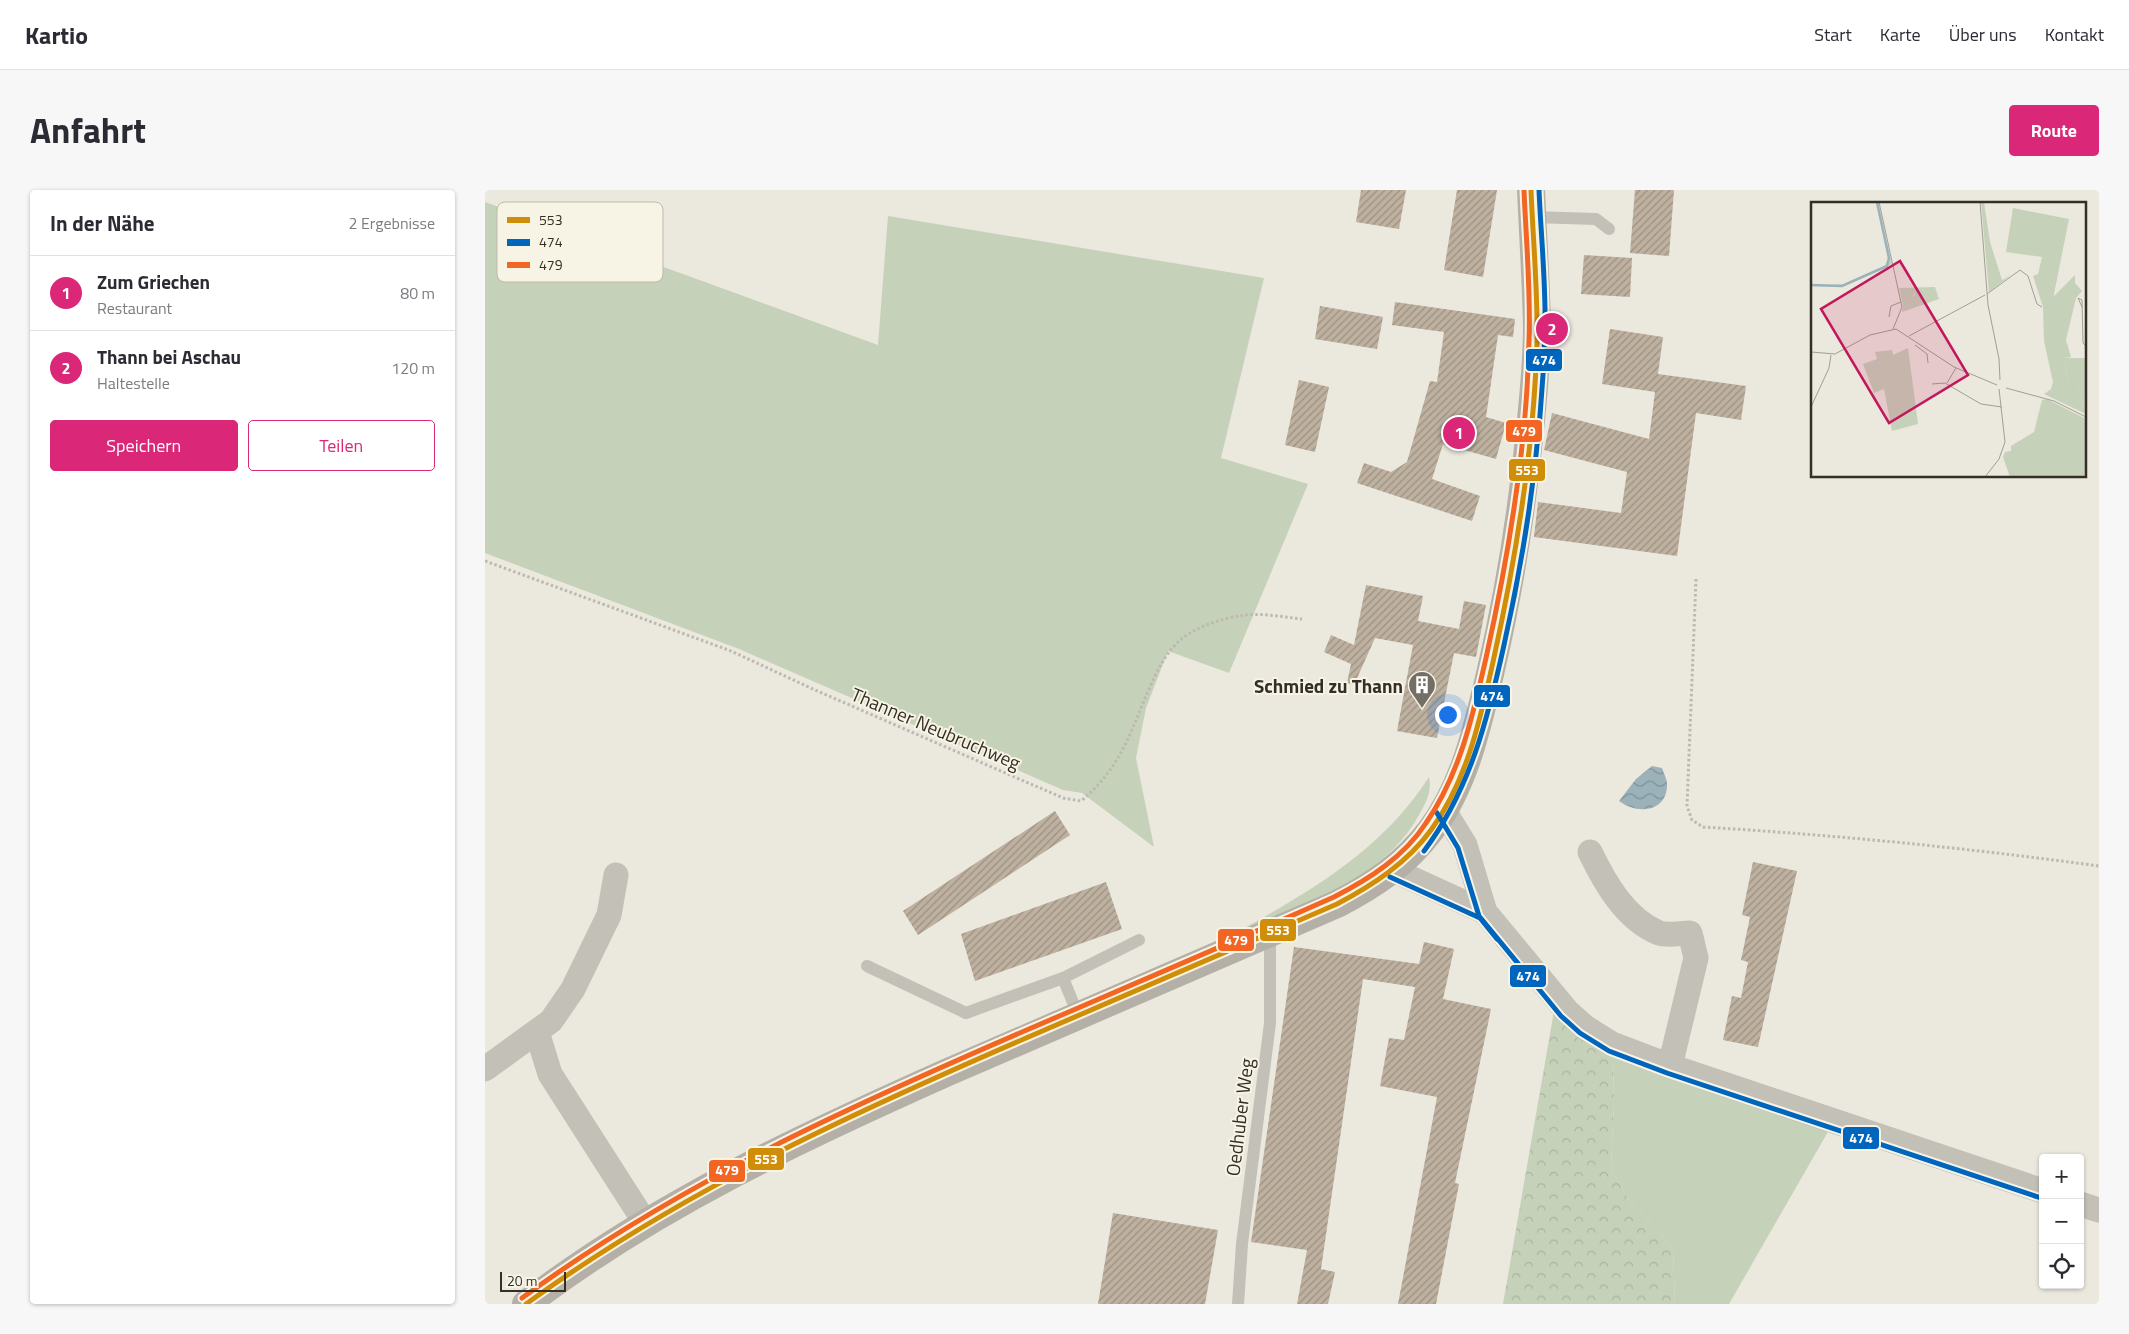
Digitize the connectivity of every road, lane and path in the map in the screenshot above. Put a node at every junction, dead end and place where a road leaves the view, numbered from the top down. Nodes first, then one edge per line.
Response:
1 (1531, 203) edge
2 (1609, 230) dead end
3 (485, 561) edge
4 (1696, 579) dead end
5 (1302, 619) dead end
6 (1443, 809) junction
7 (1590, 852) dead end
8 (2099, 866) edge
9 (1393, 870) junction
10 (616, 876) dead end
11 (1485, 912) junction
12 (1270, 934) junction
13 (1139, 940) dead end
14 (867, 966) dead end
15 (1063, 978) junction
16 (1079, 1015) junction
17 (537, 1032) junction
18 (1669, 1066) junction
19 (485, 1069) edge
20 (2039, 1190) edge
21 (2084, 1205) edge
22 (2099, 1210) edge
23 (646, 1224) junction
24 (526, 1304) edge
25 (1238, 1304) edge

1 - 2 lane
1 - 6 main road
3 - 5 path, Thanner Neubruchweg
4 - 8 path
6 - 9 main road
6 - 11 street
7 - 18 street
9 - 11 street
9 - 12 main road
10 - 17 street
11 - 18 street
12 - 16 main road
12 - 25 lane, Oedhuber Weg
13 - 15 lane
14 - 15 lane
15 - 16 lane
16 - 23 main road
17 - 19 street
17 - 23 street
18 - 20 street
21 - 22 street
23 - 24 main road

